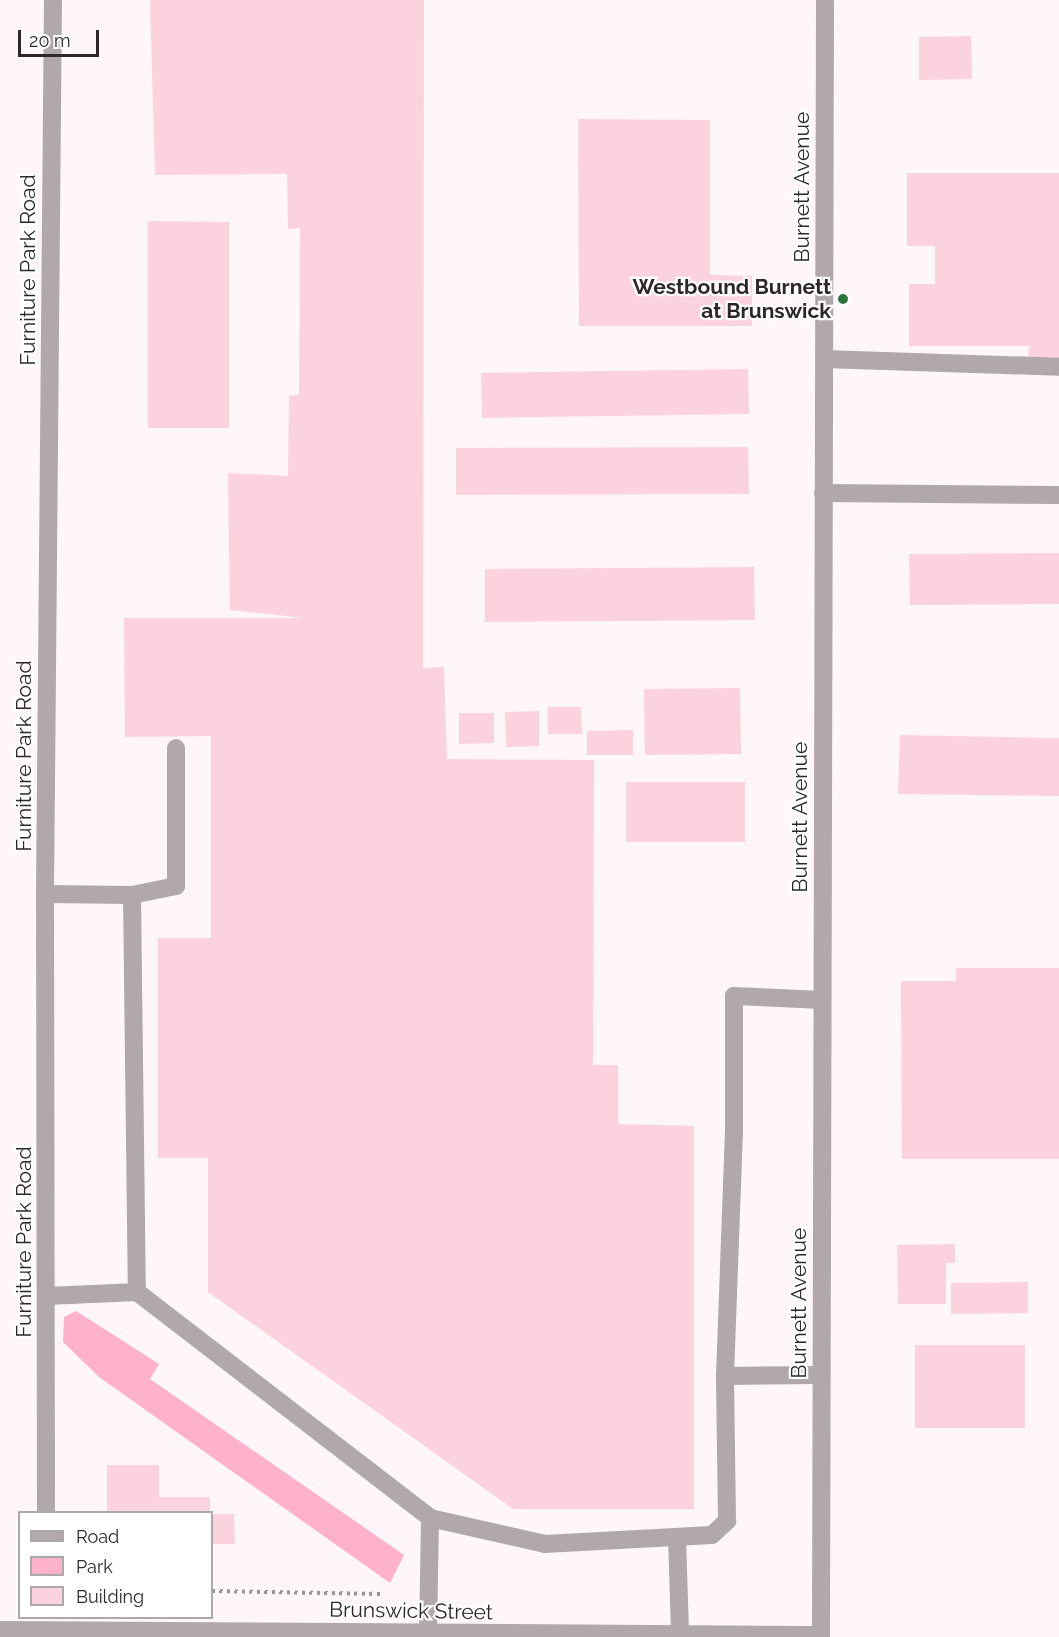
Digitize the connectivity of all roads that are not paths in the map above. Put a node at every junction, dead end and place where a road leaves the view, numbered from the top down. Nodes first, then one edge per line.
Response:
1 (53, 0) edge
2 (825, 0) edge
3 (824, 359) junction
4 (1059, 367) edge
5 (823, 493) junction
6 (1059, 495) edge
7 (176, 747) dead end
8 (45, 894) junction
9 (132, 895) junction
10 (822, 1000) junction
11 (136, 1292) junction
12 (47, 1296) junction
13 (821, 1374) junction
14 (725, 1376) junction
15 (46, 1511) edge
16 (430, 1518) junction
17 (677, 1537) junction
18 (45, 1624) edge
19 (0, 1630) edge
20 (428, 1634) junction
21 (263, 1635) edge
22 (680, 1635) junction
23 (821, 1635) joint
24 (451, 1636) edge

1 - 8 street, Furniture Park Road
2 - 3 street, Burnett Avenue
3 - 4 street
3 - 5 street, Burnett Avenue
5 - 6 street
5 - 10 street, Burnett Avenue
7 - 9 street
8 - 9 street
8 - 12 street, Furniture Park Road
9 - 11 street
10 - 13 street, Burnett Avenue
10 - 14 street
11 - 12 street
11 - 16 street
12 - 15 street, Furniture Park Road
13 - 14 street
13 - 23 street, Burnett Avenue
14 - 17 street
16 - 17 street
16 - 20 street
17 - 22 street
18 - 19 street, Brunswick Street
18 - 21 street, Brunswick Street
20 - 21 street, Brunswick Street
20 - 24 street, Brunswick Street
22 - 23 street, Brunswick Street
22 - 24 street, Brunswick Street

